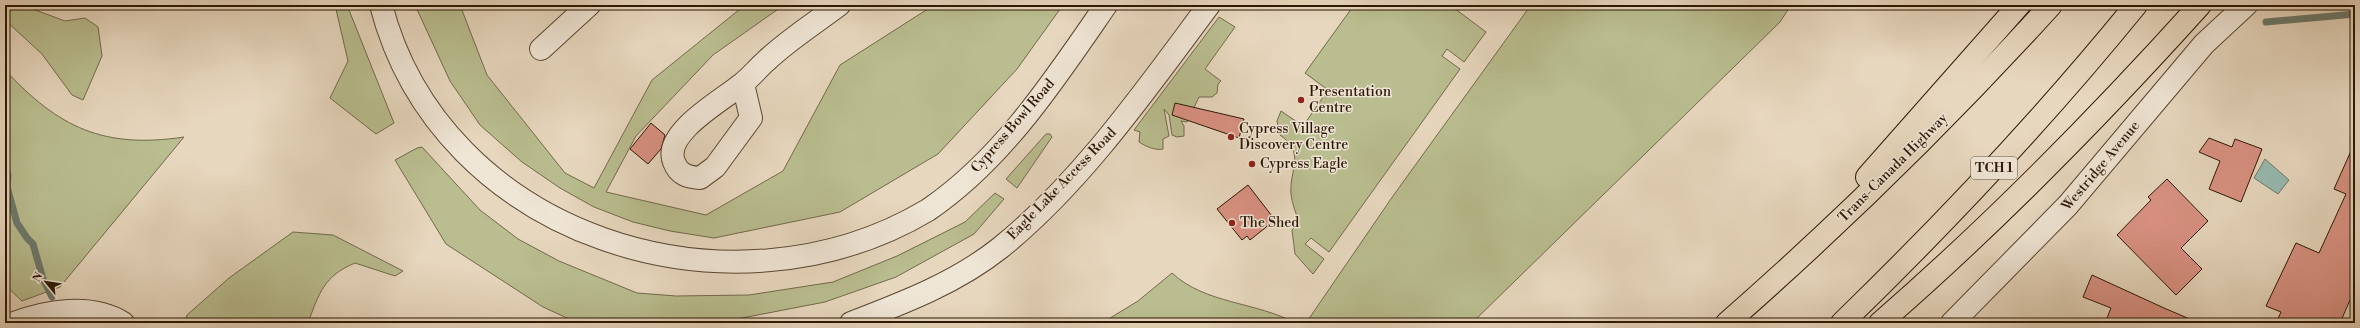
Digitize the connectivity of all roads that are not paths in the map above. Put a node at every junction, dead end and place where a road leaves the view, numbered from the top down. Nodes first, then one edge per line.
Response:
1 (381, 5) edge
2 (589, 5) edge
3 (839, 5) edge
4 (1106, 5) edge
5 (1209, 5) edge
6 (2019, 5) edge
7 (2051, 5) edge
8 (2136, 5) edge
9 (2200, 5) edge
10 (2246, 5) edge
11 (541, 49) dead end
12 (743, 84) dead end
13 (1782, 275) junction
14 (14, 323) edge
15 (123, 323) edge
16 (851, 323) edge
17 (1727, 323) edge
18 (1842, 323) edge
19 (1880, 323) edge
20 (1952, 323) edge

1 - 4 street, Cypress Bowl Road
2 - 11 street
3 - 12 street
5 - 16 street, Eagle Lake Access Road
6 - 13 highway
7 - 13 highway, Trans-Canada Highway
8 - 18 highway, TCH 1
9 - 19 highway
10 - 20 street, Westridge Avenue
13 - 17 highway, Trans-Canada Highway
14 - 15 street

